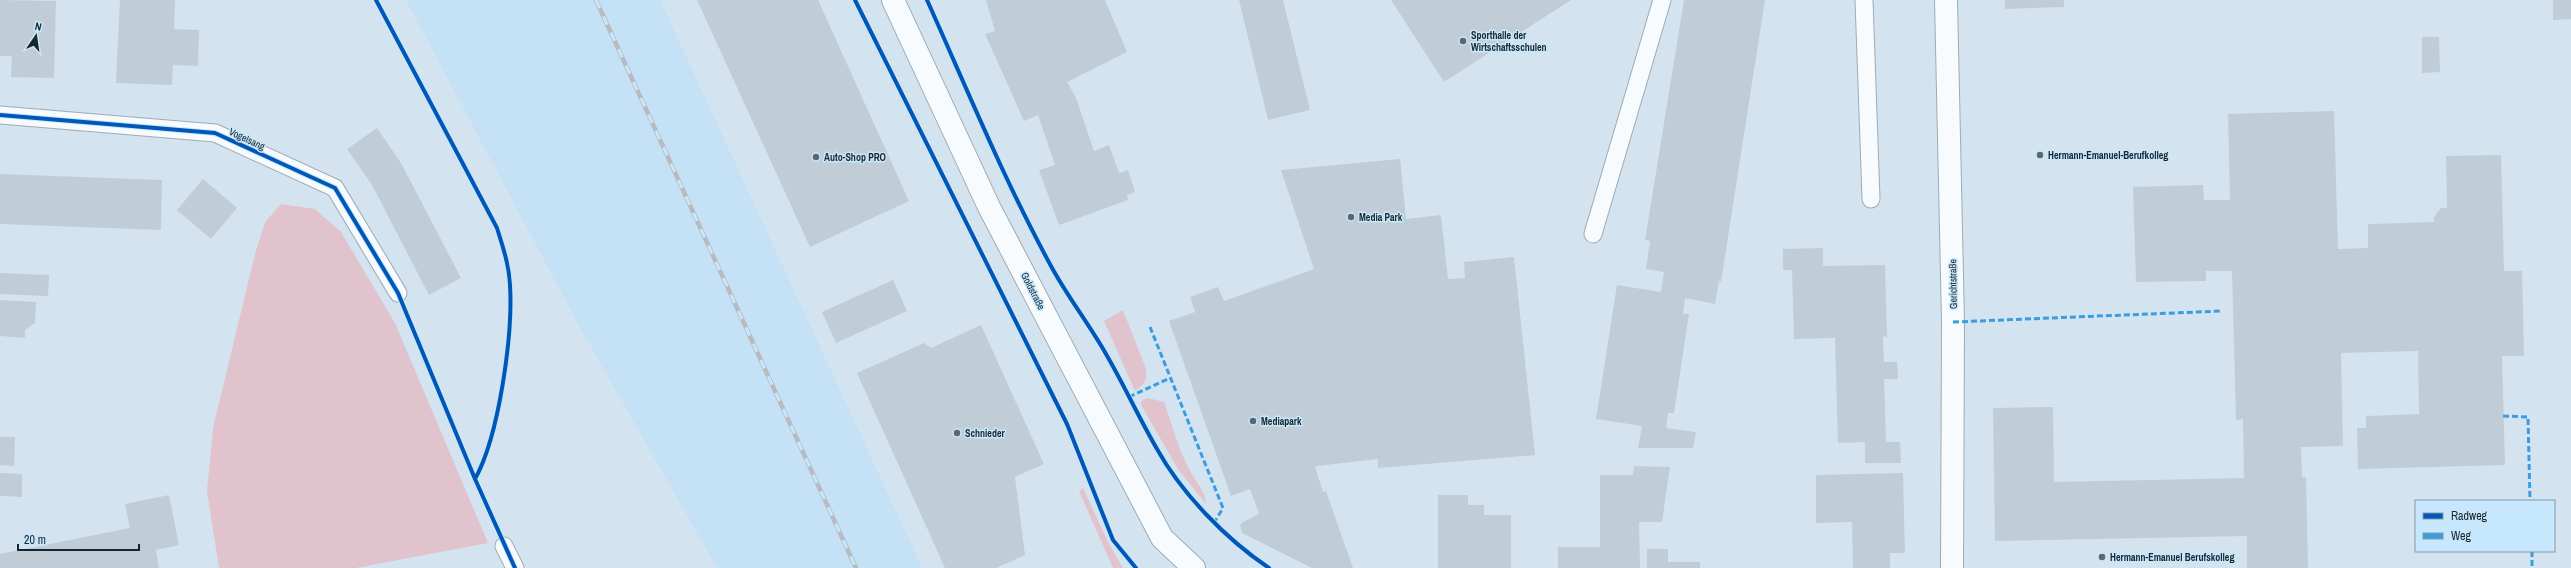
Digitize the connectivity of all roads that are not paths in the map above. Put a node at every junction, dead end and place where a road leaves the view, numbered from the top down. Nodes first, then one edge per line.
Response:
1 (894, 0) edge
2 (1662, 0) edge
3 (1864, 0) edge
4 (1946, 0) edge
5 (0, 115) edge
6 (1870, 199) dead end
7 (1593, 234) dead end
8 (398, 293) dead end
9 (504, 546) dead end
10 (515, 568) edge
11 (1194, 568) edge
12 (1952, 568) edge

1 - 11 street, Goldstraße
2 - 7 lane
3 - 6 lane
4 - 12 street, Gerichtstraße
5 - 8 lane, Vogelsang
9 - 10 lane

